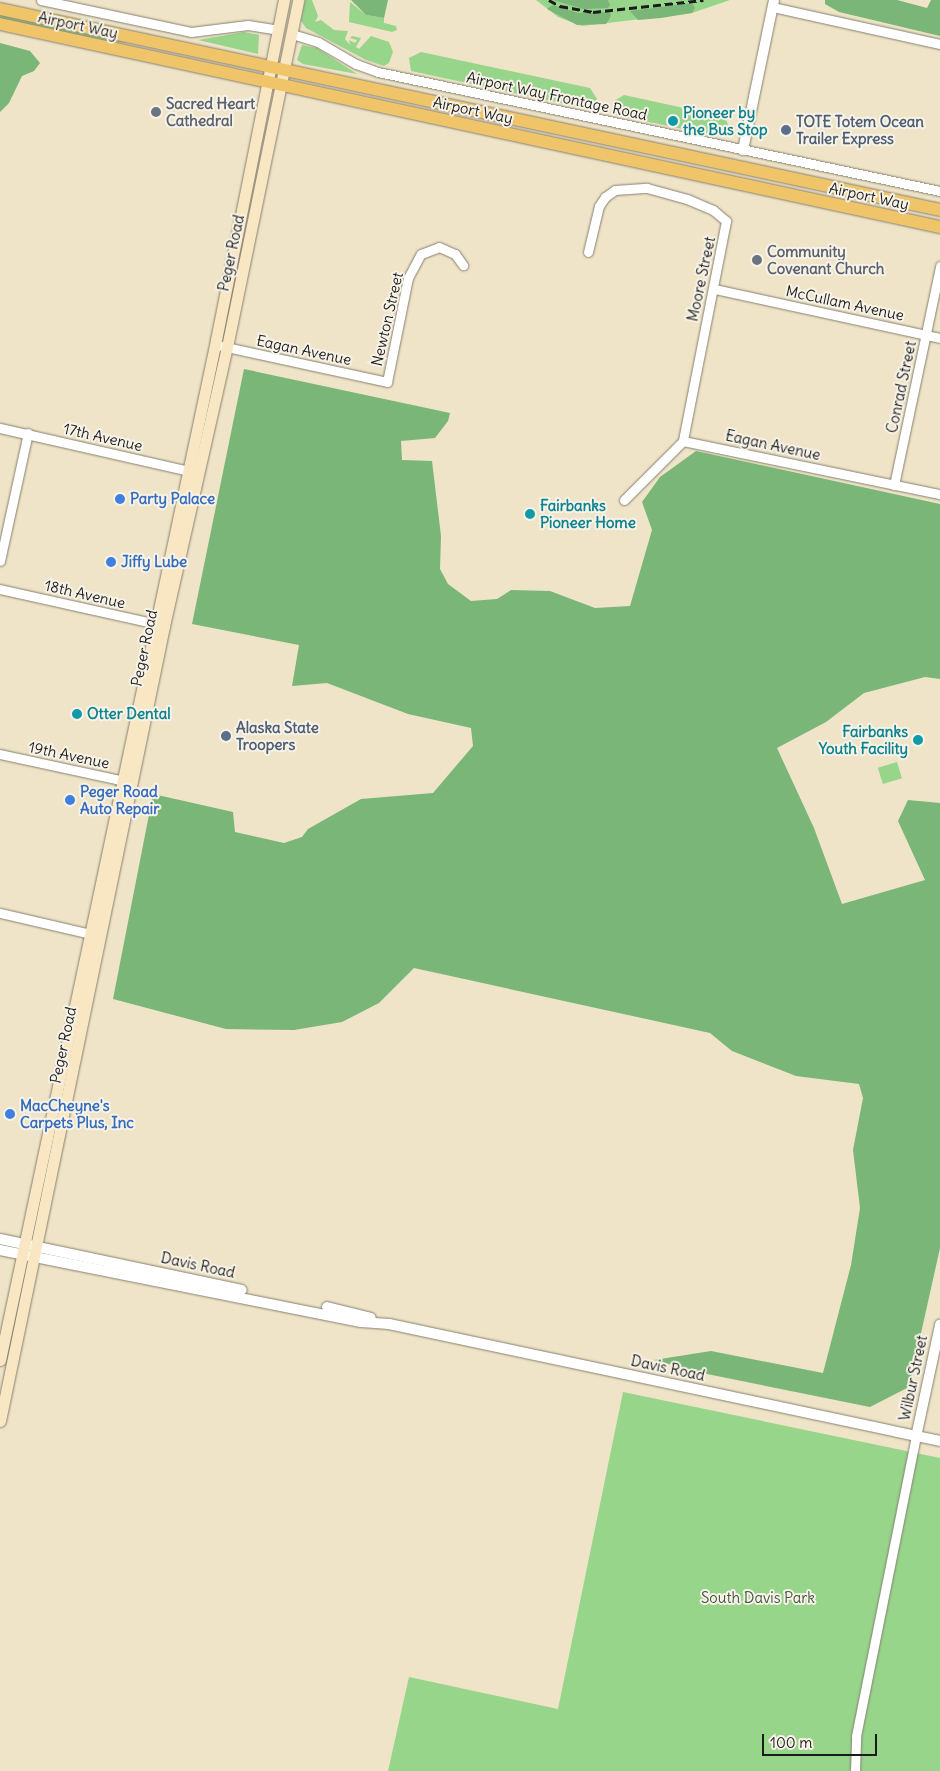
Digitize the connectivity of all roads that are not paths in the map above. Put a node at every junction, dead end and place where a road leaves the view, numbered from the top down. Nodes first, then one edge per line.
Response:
1 (41, 0) edge
2 (284, 0) edge
3 (298, 0) edge
4 (774, 4) edge
5 (0, 9) edge
6 (0, 24) edge
7 (278, 30) junction
8 (292, 34) junction
9 (940, 44) edge
10 (270, 67) junction
11 (284, 70) junction
12 (266, 82) junction
13 (280, 85) junction
14 (743, 150) junction
15 (940, 191) edge
16 (940, 210) edge
17 (940, 227) edge
18 (588, 252) dead end
19 (463, 265) dead end
20 (940, 266) edge
21 (715, 289) junction
22 (926, 335) junction
23 (940, 338) edge
24 (215, 344) junction
25 (227, 347) junction
26 (387, 382) joint
27 (0, 428) edge
28 (28, 434) junction
29 (683, 441) junction
30 (194, 472) junction
31 (894, 485) junction
32 (940, 494) edge
33 (624, 500) dead end
34 (0, 561) edge
35 (0, 589) edge
36 (160, 625) junction
37 (0, 754) edge
38 (127, 782) junction
39 (0, 913) edge
40 (96, 935) junction
41 (0, 1239) edge
42 (0, 1250) edge
43 (24, 1250) junction
44 (36, 1252) junction
45 (940, 1325) edge
46 (0, 1360) edge
47 (0, 1422) edge
48 (916, 1437) junction
49 (940, 1442) edge
50 (855, 1771) edge

1 - 7 street
2 - 7 main road, Peger Road
3 - 8 main road, Peger Road
4 - 9 street
4 - 14 street
5 - 10 main road, Airport Way
6 - 12 main road, Airport Way
7 - 10 main road, Peger Road
8 - 11 main road, Peger Road
8 - 14 street, Airport Way Frontage Road
10 - 11 main road, Airport Way
10 - 12 main road, Peger Road
11 - 13 main road, Peger Road
11 - 16 main road, Airport Way
12 - 13 main road, Airport Way
12 - 24 main road, Peger Road
13 - 17 main road, Airport Way
13 - 25 main road, Peger Road
14 - 15 street, Airport Way Frontage Road
18 - 21 street, Moore Street
19 - 26 street, Newton Street
20 - 22 street, Conrad Street
21 - 22 street, McCullam Avenue
21 - 29 street, Moore Street
22 - 23 street, McCullam Avenue
22 - 31 street, Conrad Street
24 - 25 street, Eagan Avenue
24 - 30 main road, Peger Road
25 - 26 street, Eagan Avenue
25 - 30 main road, Peger Road
27 - 28 street, 17th Avenue
28 - 30 street, 17th Avenue
28 - 34 street
29 - 31 street, Eagan Avenue
29 - 33 street
30 - 36 main road, Peger Road
31 - 32 street, Eagan Avenue
35 - 36 street, 18th Avenue
36 - 38 main road, Peger Road
37 - 38 street, 19th Avenue
38 - 40 main road, Peger Road
39 - 40 street
40 - 43 main road, Peger Road
40 - 44 main road, Peger Road
41 - 43 street, Davis Road
42 - 43 street, Davis Road
43 - 44 street, Davis Road
43 - 46 main road, Peger Road
44 - 47 main road, Peger Road
44 - 48 street, Davis Road
45 - 48 street, Wilbur Street
48 - 49 street, Davis Road
48 - 50 street

